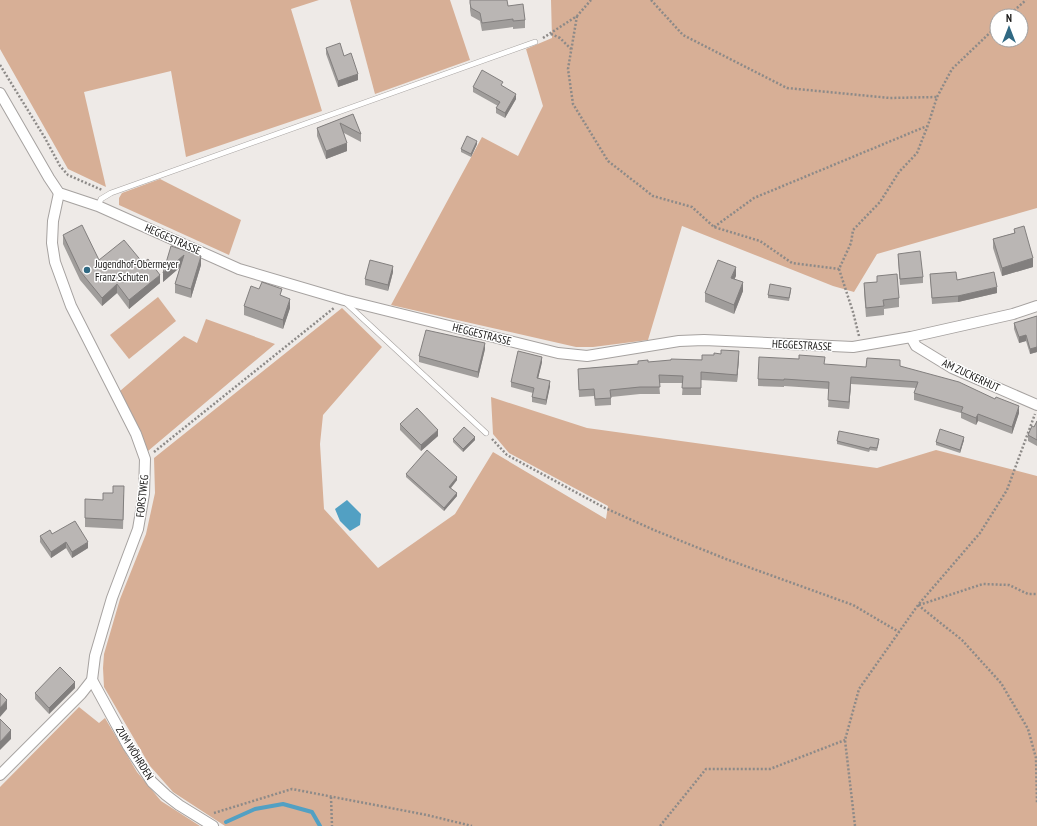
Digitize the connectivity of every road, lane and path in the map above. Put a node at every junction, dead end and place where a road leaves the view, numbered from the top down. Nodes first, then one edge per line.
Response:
1 (591, 0) edge
2 (651, 0) edge
3 (1026, 0) edge
4 (1017, 8) edge
5 (577, 16) junction
6 (551, 34) junction
7 (989, 34) edge
8 (535, 42) joint
9 (571, 49) junction
10 (0, 65) edge
11 (0, 93) edge
12 (937, 97) junction
13 (928, 125) junction
14 (60, 193) junction
15 (111, 193) junction
16 (98, 206) junction
17 (714, 227) junction
18 (839, 269) junction
19 (344, 300) junction
20 (1037, 306) edge
21 (912, 337) junction
22 (860, 346) junction
23 (1037, 405) edge
24 (1037, 408) edge
25 (486, 433) joint
26 (145, 459) junction
27 (1037, 594) edge
28 (918, 605) junction
29 (899, 632) junction
30 (92, 680) junction
31 (845, 740) junction
32 (0, 775) edge
33 (331, 797) junction
34 (1037, 803) edge
35 (201, 818) junction
36 (213, 826) edge
37 (332, 826) edge
38 (472, 826) edge
39 (660, 826) edge
40 (855, 826) edge

1 - 5 path
2 - 12 path
3 - 4 path
5 - 6 path
5 - 9 path
6 - 8 path
6 - 9 path
7 - 12 path
8 - 15 lane
9 - 17 path
10 - 15 path
11 - 14 street
12 - 13 path
13 - 17 path
13 - 18 path
14 - 16 street, HEGGESTRASSE
14 - 26 street, FORSTWEG
15 - 16 lane
16 - 19 street, HEGGESTRASSE
17 - 18 path
18 - 22 path
19 - 22 street, HEGGESTRASSE
19 - 25 lane
19 - 26 path
20 - 21 street, HEGGESTRASSE
21 - 22 street, HEGGESTRASSE
21 - 23 street, AM ZUCKERHUT
24 - 28 path
25 - 29 path
26 - 30 street, FORSTWEG
27 - 28 path
28 - 29 path
28 - 34 path
29 - 31 path
30 - 32 street
30 - 35 street, ZUM WÖHRDEN
31 - 39 path
31 - 40 path
33 - 35 path
33 - 37 path
33 - 38 path
35 - 36 street, ZUM WÖHRDEN

